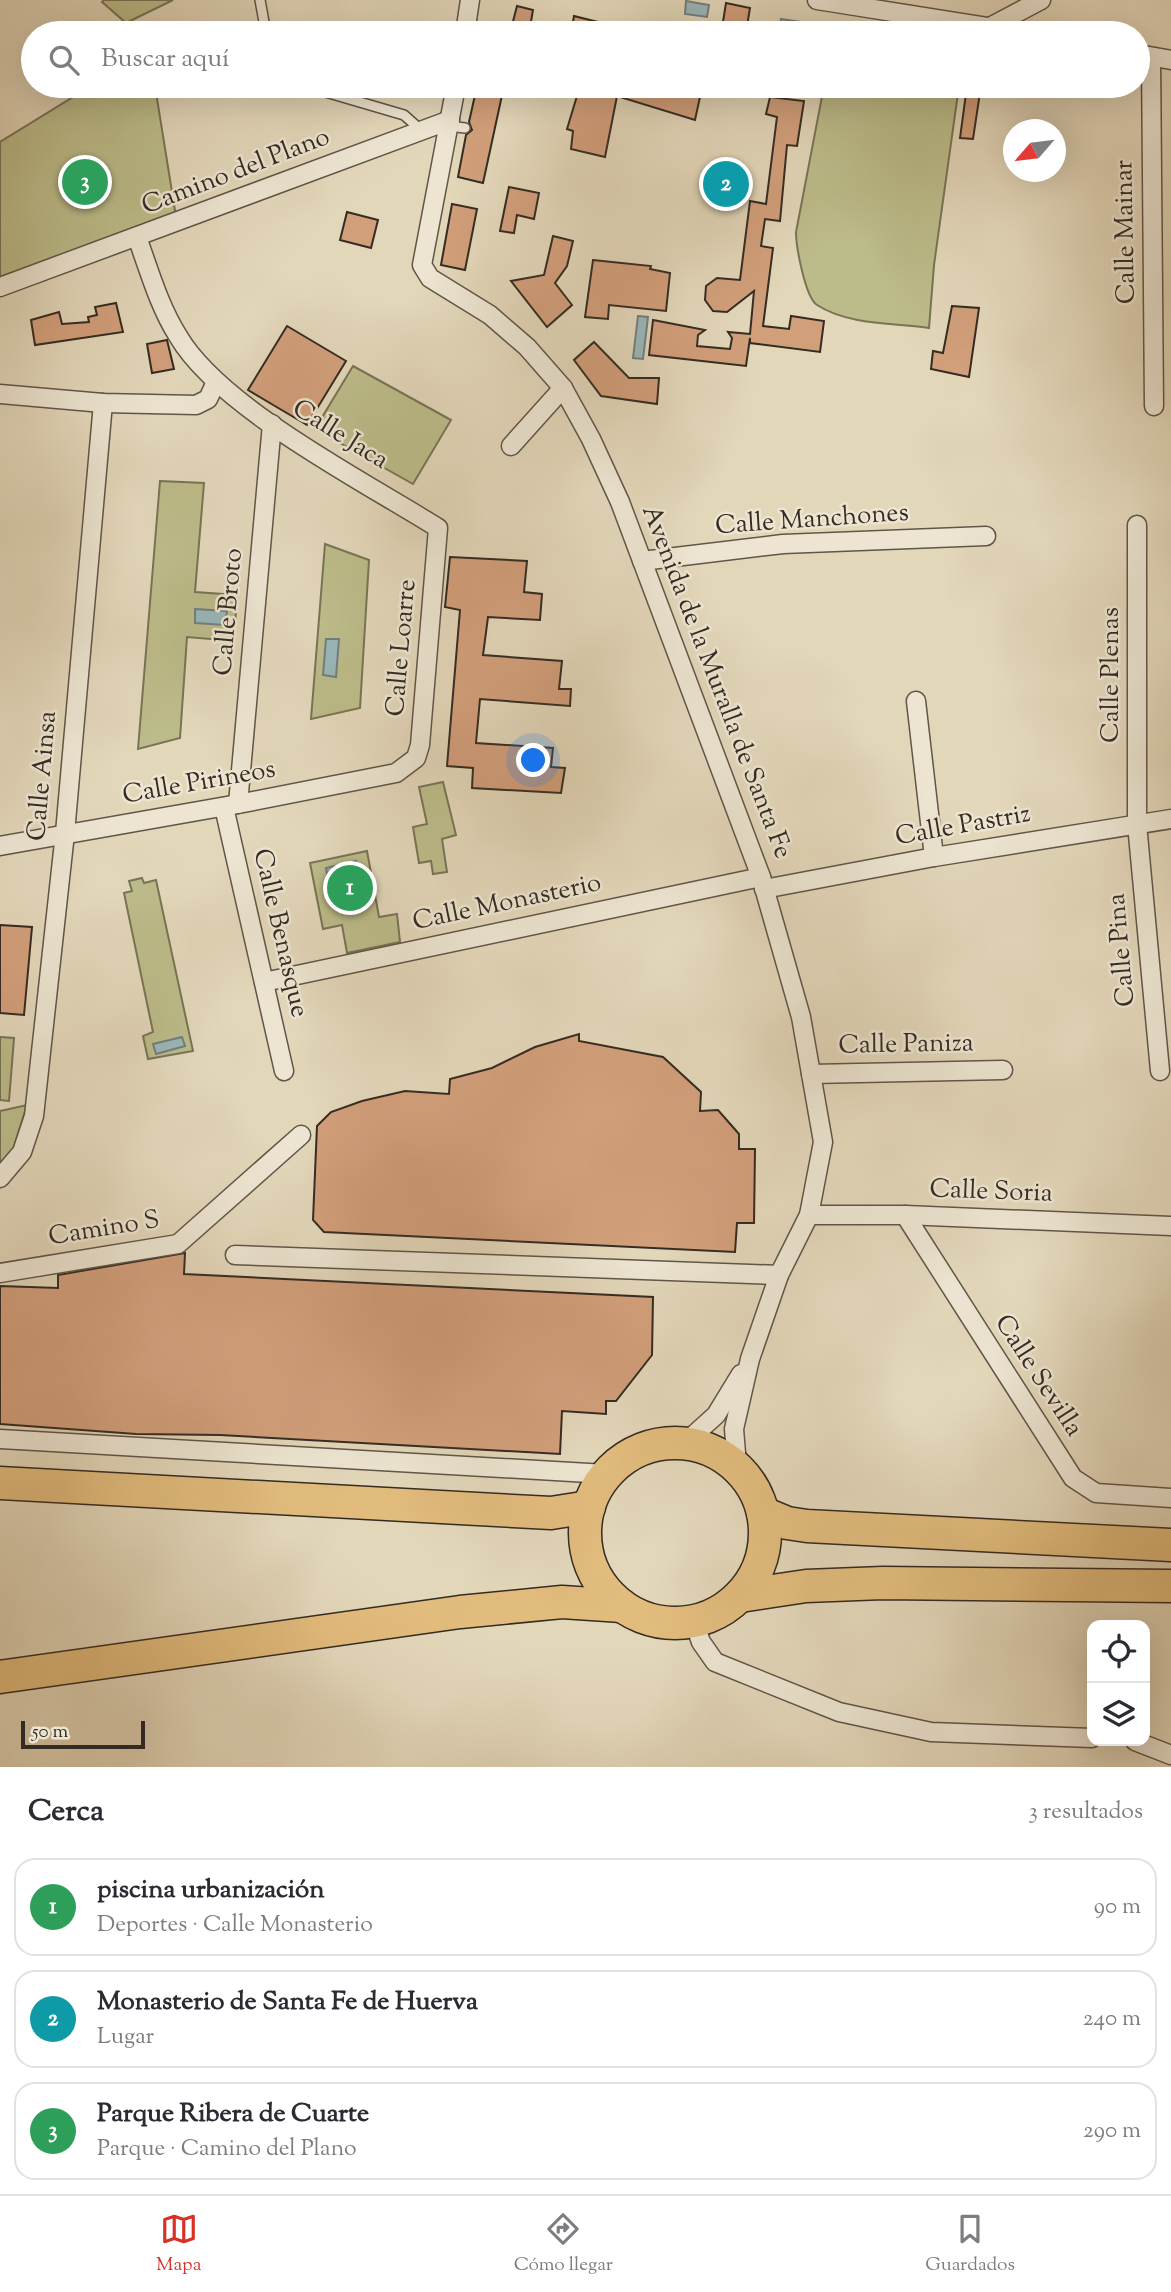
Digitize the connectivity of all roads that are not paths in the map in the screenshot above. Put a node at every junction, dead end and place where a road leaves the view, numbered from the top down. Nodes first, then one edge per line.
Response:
1 (260, 0) edge
2 (470, 0) edge
3 (817, 0) edge
4 (1041, 0) edge
5 (264, 21) edge
6 (467, 21) edge
7 (952, 21) edge
8 (1001, 21) edge
9 (1150, 56) edge
10 (1171, 60) edge
11 (346, 98) edge
12 (456, 98) edge
13 (1145, 98) edge
14 (455, 125) junction
15 (422, 131) junction
16 (137, 237) junction
17 (0, 287) edge
18 (216, 382) junction
19 (563, 388) junction
20 (0, 394) edge
21 (103, 403) junction
22 (1154, 406) dead end
23 (272, 424) junction
24 (511, 446) dead end
25 (1137, 525) dead end
26 (438, 528) joint
27 (986, 536) dead end
28 (642, 561) junction
29 (916, 701) dead end
30 (407, 767) joint
31 (231, 805) junction
32 (1171, 819) edge
33 (1137, 824) junction
34 (65, 833) junction
35 (0, 846) edge
36 (934, 857) junction
37 (763, 883) junction
38 (264, 982) junction
39 (1003, 1070) dead end
40 (284, 1071) dead end
41 (1160, 1071) dead end
42 (811, 1074) junction
43 (301, 1135) dead end
44 (0, 1178) edge
45 (809, 1215) junction
46 (905, 1215) junction
47 (1171, 1226) edge
48 (235, 1255) dead end
49 (0, 1273) edge
50 (779, 1275) junction
51 (750, 1359) junction
52 (0, 1439) edge
53 (686, 1442) junction
54 (737, 1465) junction
55 (606, 1474) junction
56 (0, 1483) edge
57 (1171, 1499) edge
58 (589, 1507) junction
59 (763, 1513) junction
60 (1171, 1545) edge
61 (1171, 1586) edge
62 (740, 1597) junction
63 (622, 1606) junction
64 (694, 1622) junction
65 (0, 1677) edge
66 (1087, 1738) edge
67 (1148, 1746) edge
68 (1171, 1755) edge

1 - 5 lane
2 - 6 street
3 - 7 street
4 - 8 street
9 - 10 street
11 - 15 lane
12 - 14 street, Avenida de la Muralla de Santa Fe
13 - 22 street, Calle Mainar
14 - 15 street, Camino del Plano
14 - 19 street, Avenida de la Muralla de Santa Fe
15 - 16 street, Camino del Plano
16 - 17 street, Camino del Plano
16 - 18 street, Calle Jaca
18 - 21 street
18 - 23 street, Calle Jaca
19 - 24 street
19 - 28 street, Avenida de la Muralla de Santa Fe
20 - 21 street
21 - 34 street, Calle Ainsa
23 - 26 street, Calle Jaca
23 - 31 street, Calle Broto
25 - 33 street, Calle Plenas
26 - 30 street, Calle Loarre
27 - 28 street, Calle Manchones
28 - 37 street, Avenida de la Muralla de Santa Fe
29 - 36 street
30 - 31 street, Calle Pirineos
31 - 34 street, Calle Pirineos
31 - 38 street, Calle Benasque
32 - 33 street, Calle Pastriz
33 - 36 street, Calle Pastriz
33 - 41 street, Calle Pina
34 - 35 street, Calle Pirineos
34 - 44 street, Calle Ainsa
36 - 37 street, Calle Pastriz
37 - 38 street, Calle Monasterio
37 - 42 street, Avenida de la Muralla de Santa Fe
38 - 40 street, Calle Benasque
39 - 42 street, Calle Paniza
42 - 45 street, Avenida de la Muralla de Santa Fe
43 - 49 street, Camino S
45 - 46 street, Calle Soria
45 - 50 street, Avenida de la Muralla de Santa Fe
46 - 47 street, Calle Soria
46 - 57 street, Calle Sevilla
48 - 50 street
50 - 51 street, Avenida de la Muralla de Santa Fe
51 - 53 street, Avenida de la Muralla de Santa Fe
51 - 54 street, Avenida de la Muralla de Santa Fe
52 - 55 street
53 - 54 highway
53 - 55 highway
54 - 59 highway
55 - 58 highway
56 - 58 highway
58 - 63 highway
59 - 60 highway
59 - 62 highway
61 - 62 highway
62 - 64 highway
63 - 64 highway
63 - 65 highway
64 - 66 street
67 - 68 street

